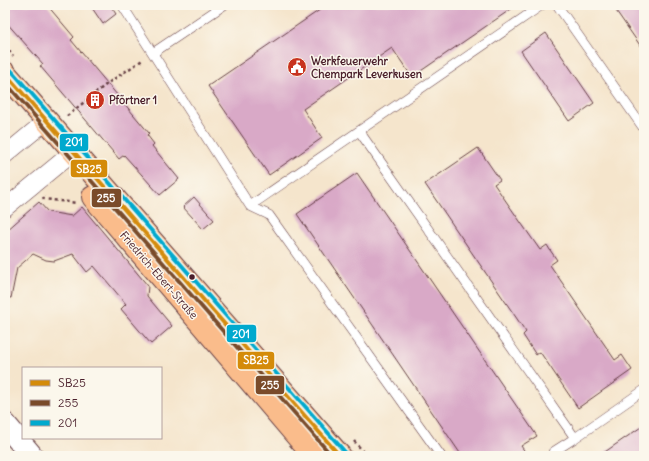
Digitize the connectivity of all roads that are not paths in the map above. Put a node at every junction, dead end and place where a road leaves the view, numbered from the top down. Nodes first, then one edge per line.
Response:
1 (122, 5) edge
2 (224, 5) edge
3 (542, 5) edge
4 (557, 5) edge
5 (153, 53) junction
6 (5, 73) edge
7 (5, 94) edge
8 (40, 126) junction
9 (644, 129) edge
10 (359, 131) junction
11 (5, 155) edge
12 (67, 157) junction
13 (250, 206) junction
14 (5, 208) edge
15 (644, 390) edge
16 (5, 424) edge
17 (575, 438) junction
18 (552, 454) edge
19 (32, 456) edge
20 (314, 456) edge
21 (340, 456) edge
22 (441, 456) edge

1 - 5 lane
2 - 5 lane
3 - 10 lane
4 - 9 lane
5 - 13 lane
6 - 8 main road, Friedrich-Ebert-Straße
7 - 8 main road, Friedrich-Ebert-Straße
8 - 11 street
8 - 12 main road, Friedrich-Ebert-Straße
10 - 13 lane
10 - 17 lane
12 - 14 street
12 - 20 main road, Friedrich-Ebert-Straße
12 - 21 main road, Friedrich-Ebert-Straße
13 - 22 lane
15 - 17 lane
16 - 19 street
17 - 18 lane

